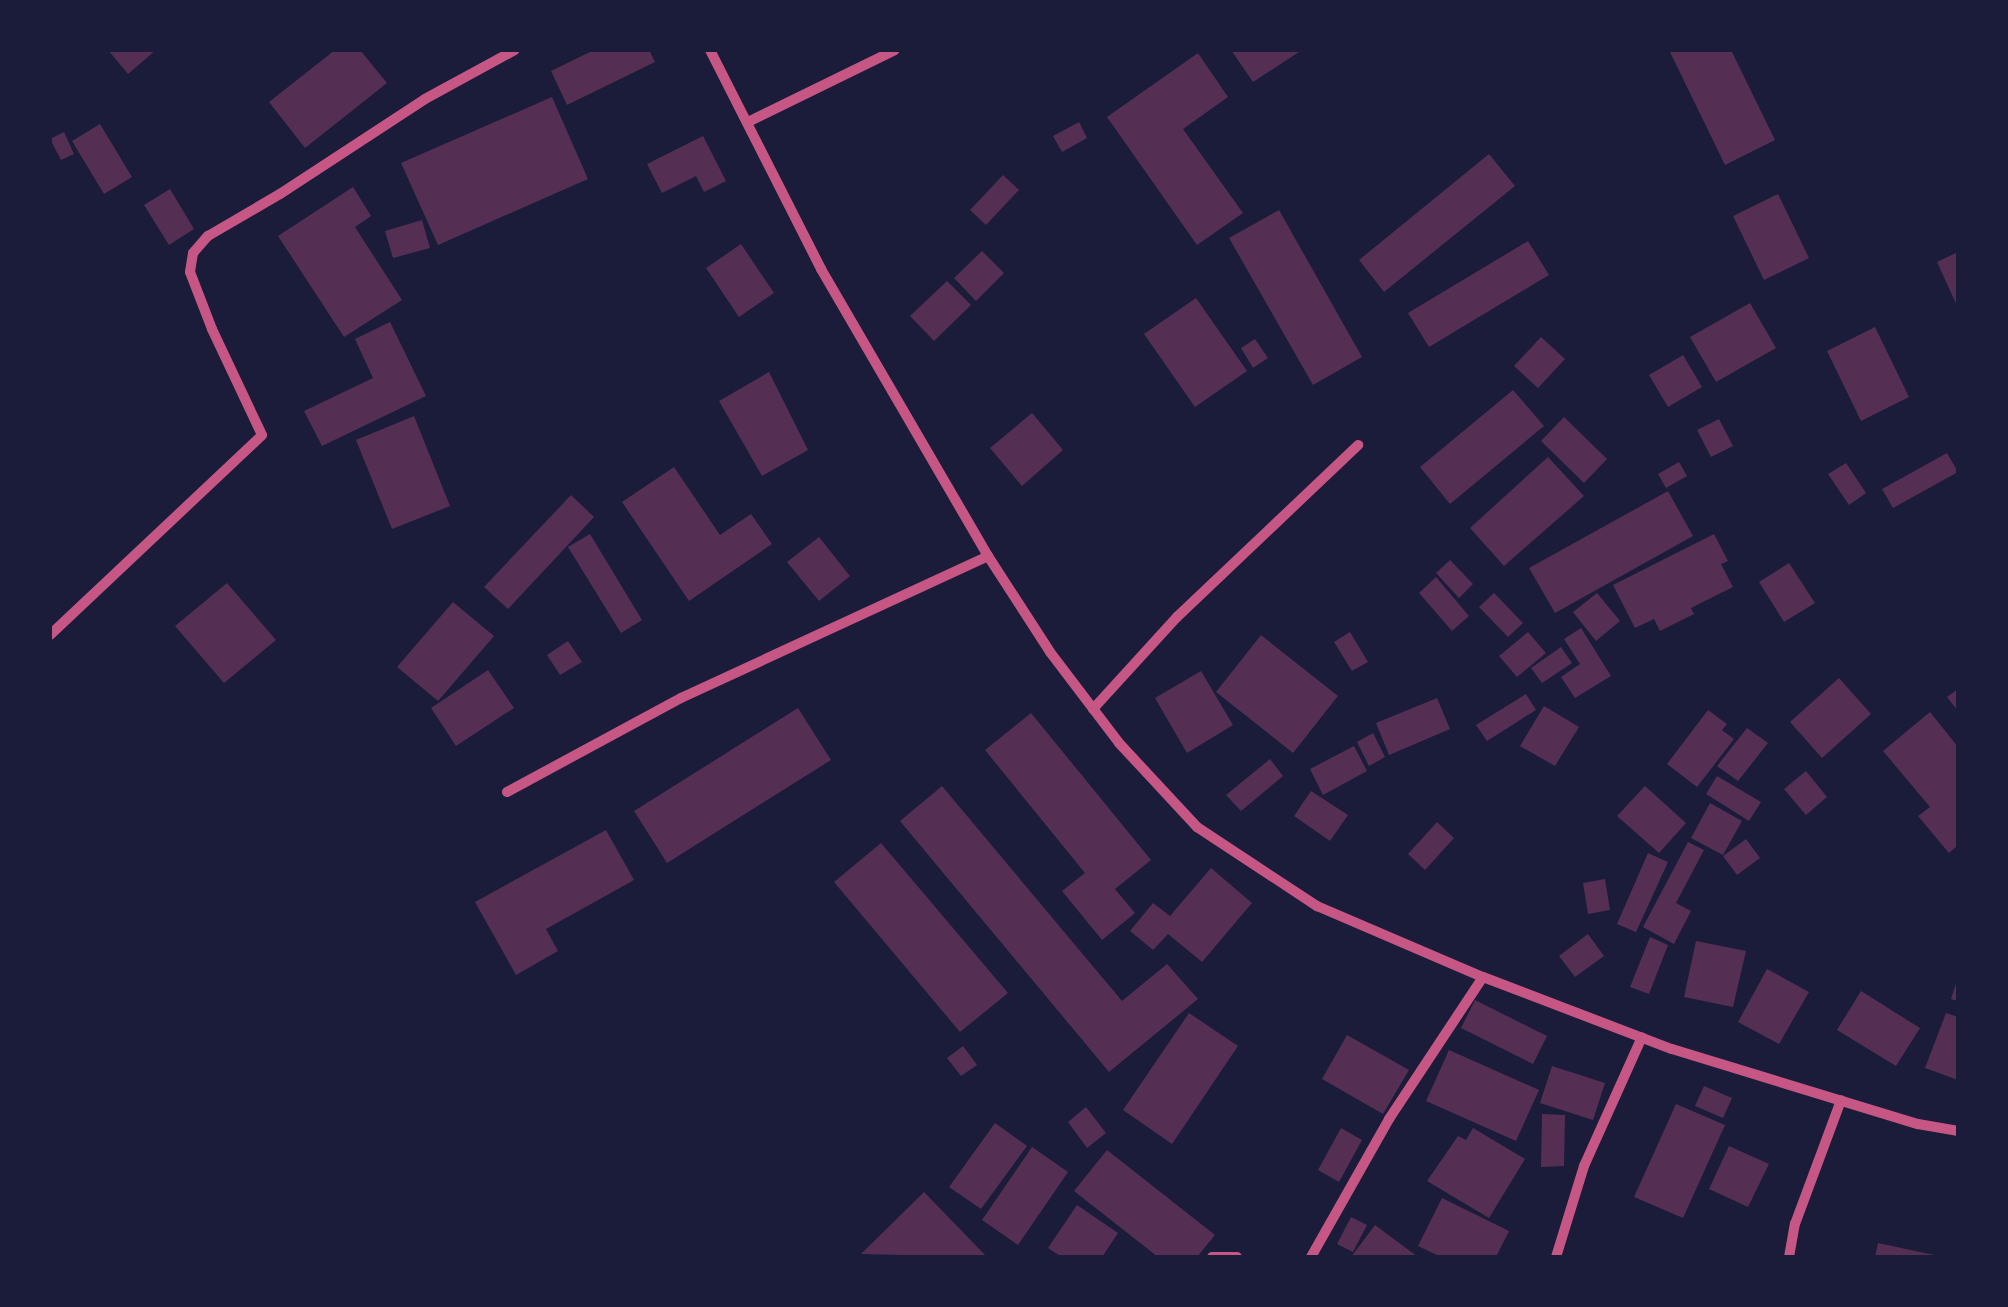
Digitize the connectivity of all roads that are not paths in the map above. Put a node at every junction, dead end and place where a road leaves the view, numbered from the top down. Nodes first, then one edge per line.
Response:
1 (516, 50) edge
2 (710, 50) edge
3 (895, 50) edge
4 (750, 121) junction
5 (1358, 445) dead end
6 (988, 556) junction
7 (50, 635) edge
8 (1093, 708) junction
9 (507, 792) dead end
10 (1483, 977) junction
11 (1642, 1037) junction
12 (1841, 1100) junction
13 (1958, 1131) edge
14 (1212, 1257) edge
15 (1237, 1257) edge
16 (1311, 1257) edge
17 (1556, 1257) edge
18 (1789, 1257) edge

1 - 7 street
2 - 4 street
3 - 4 street
4 - 6 street
5 - 8 street
6 - 8 street
6 - 9 street
8 - 10 street
10 - 11 street
10 - 16 street
11 - 12 street
11 - 17 street
12 - 13 street
12 - 18 street
14 - 15 street

